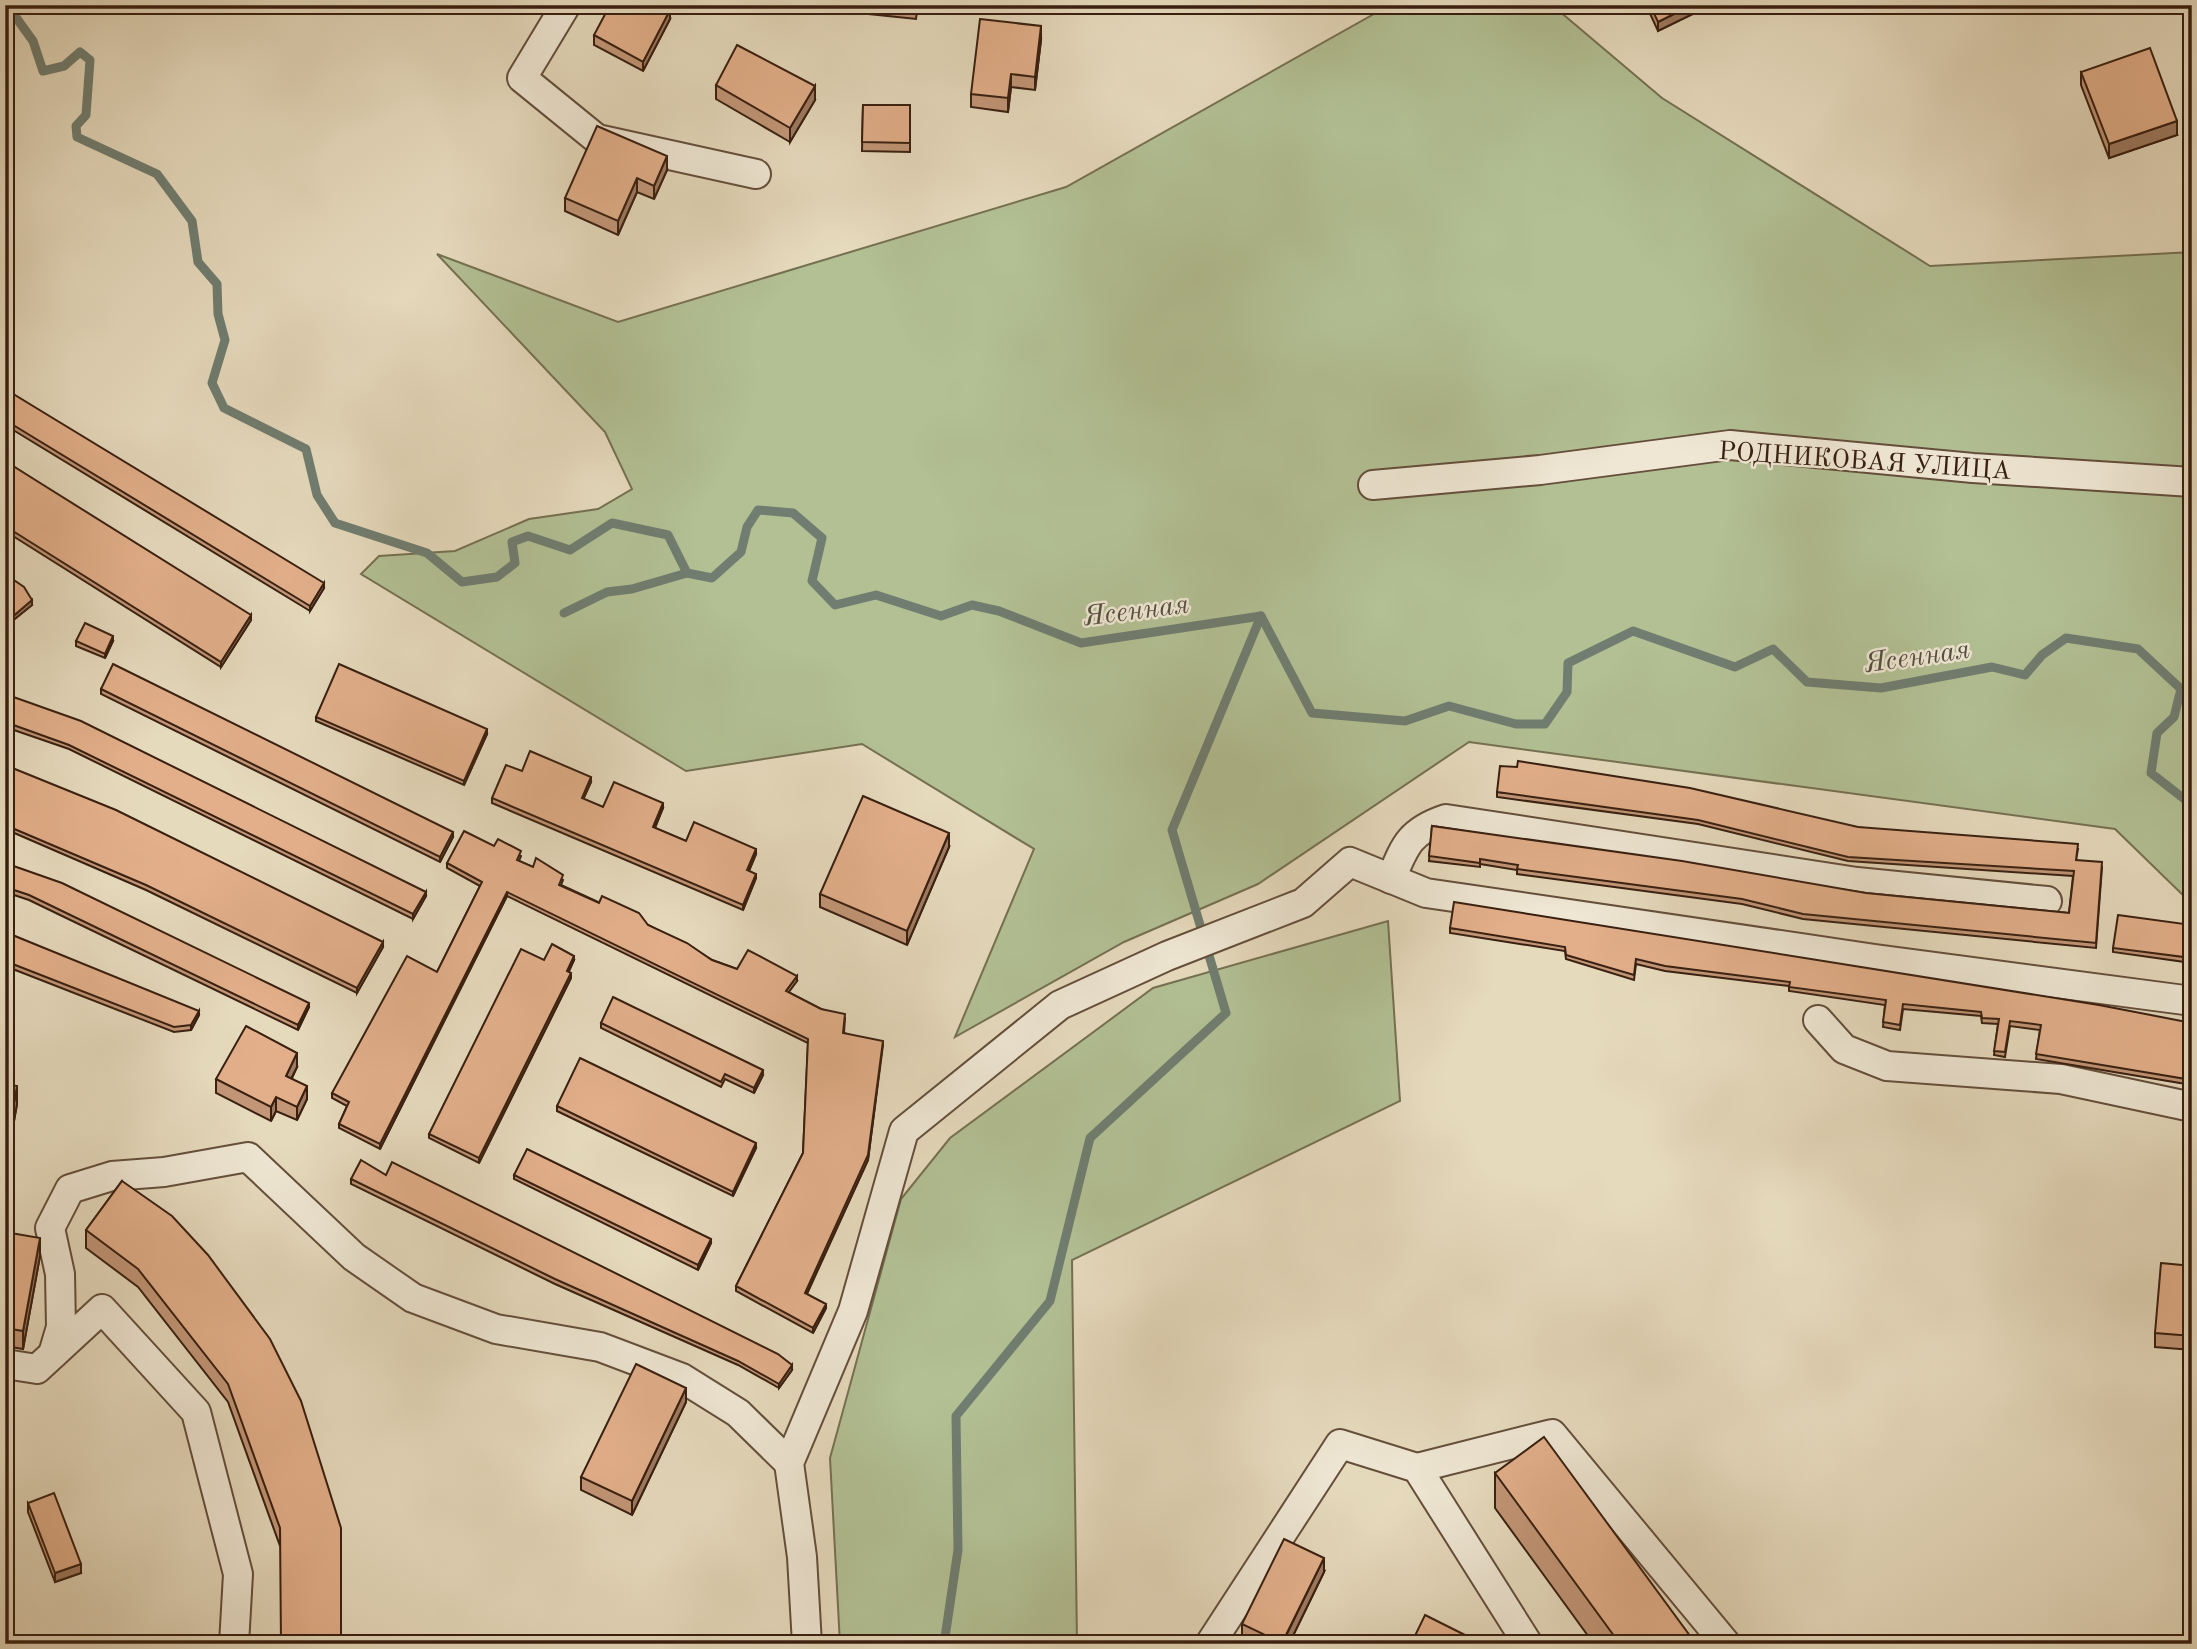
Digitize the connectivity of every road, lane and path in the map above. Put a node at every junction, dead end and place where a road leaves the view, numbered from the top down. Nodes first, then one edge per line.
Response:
1 (566, 5) edge
2 (756, 174) dead end
3 (2192, 482) edge
4 (1373, 485) dead end
5 (1391, 879) junction
6 (2047, 901) dead end
7 (2192, 1001) edge
8 (1818, 1020) dead end
9 (2192, 1107) edge
10 (53, 1354) junction
11 (5, 1364) edge
12 (789, 1463) junction
13 (1417, 1468) junction
14 (234, 1644) edge
15 (807, 1644) edge
16 (1210, 1644) edge
17 (1528, 1644) edge
18 (1726, 1644) edge

1 - 2 street
3 - 4 street, РОДНИКОВАЯ УЛИЦА
5 - 6 street
5 - 7 street
5 - 12 street
8 - 9 street
10 - 11 street
10 - 12 street
10 - 14 street
12 - 15 street
13 - 16 street
13 - 17 street
13 - 18 street

